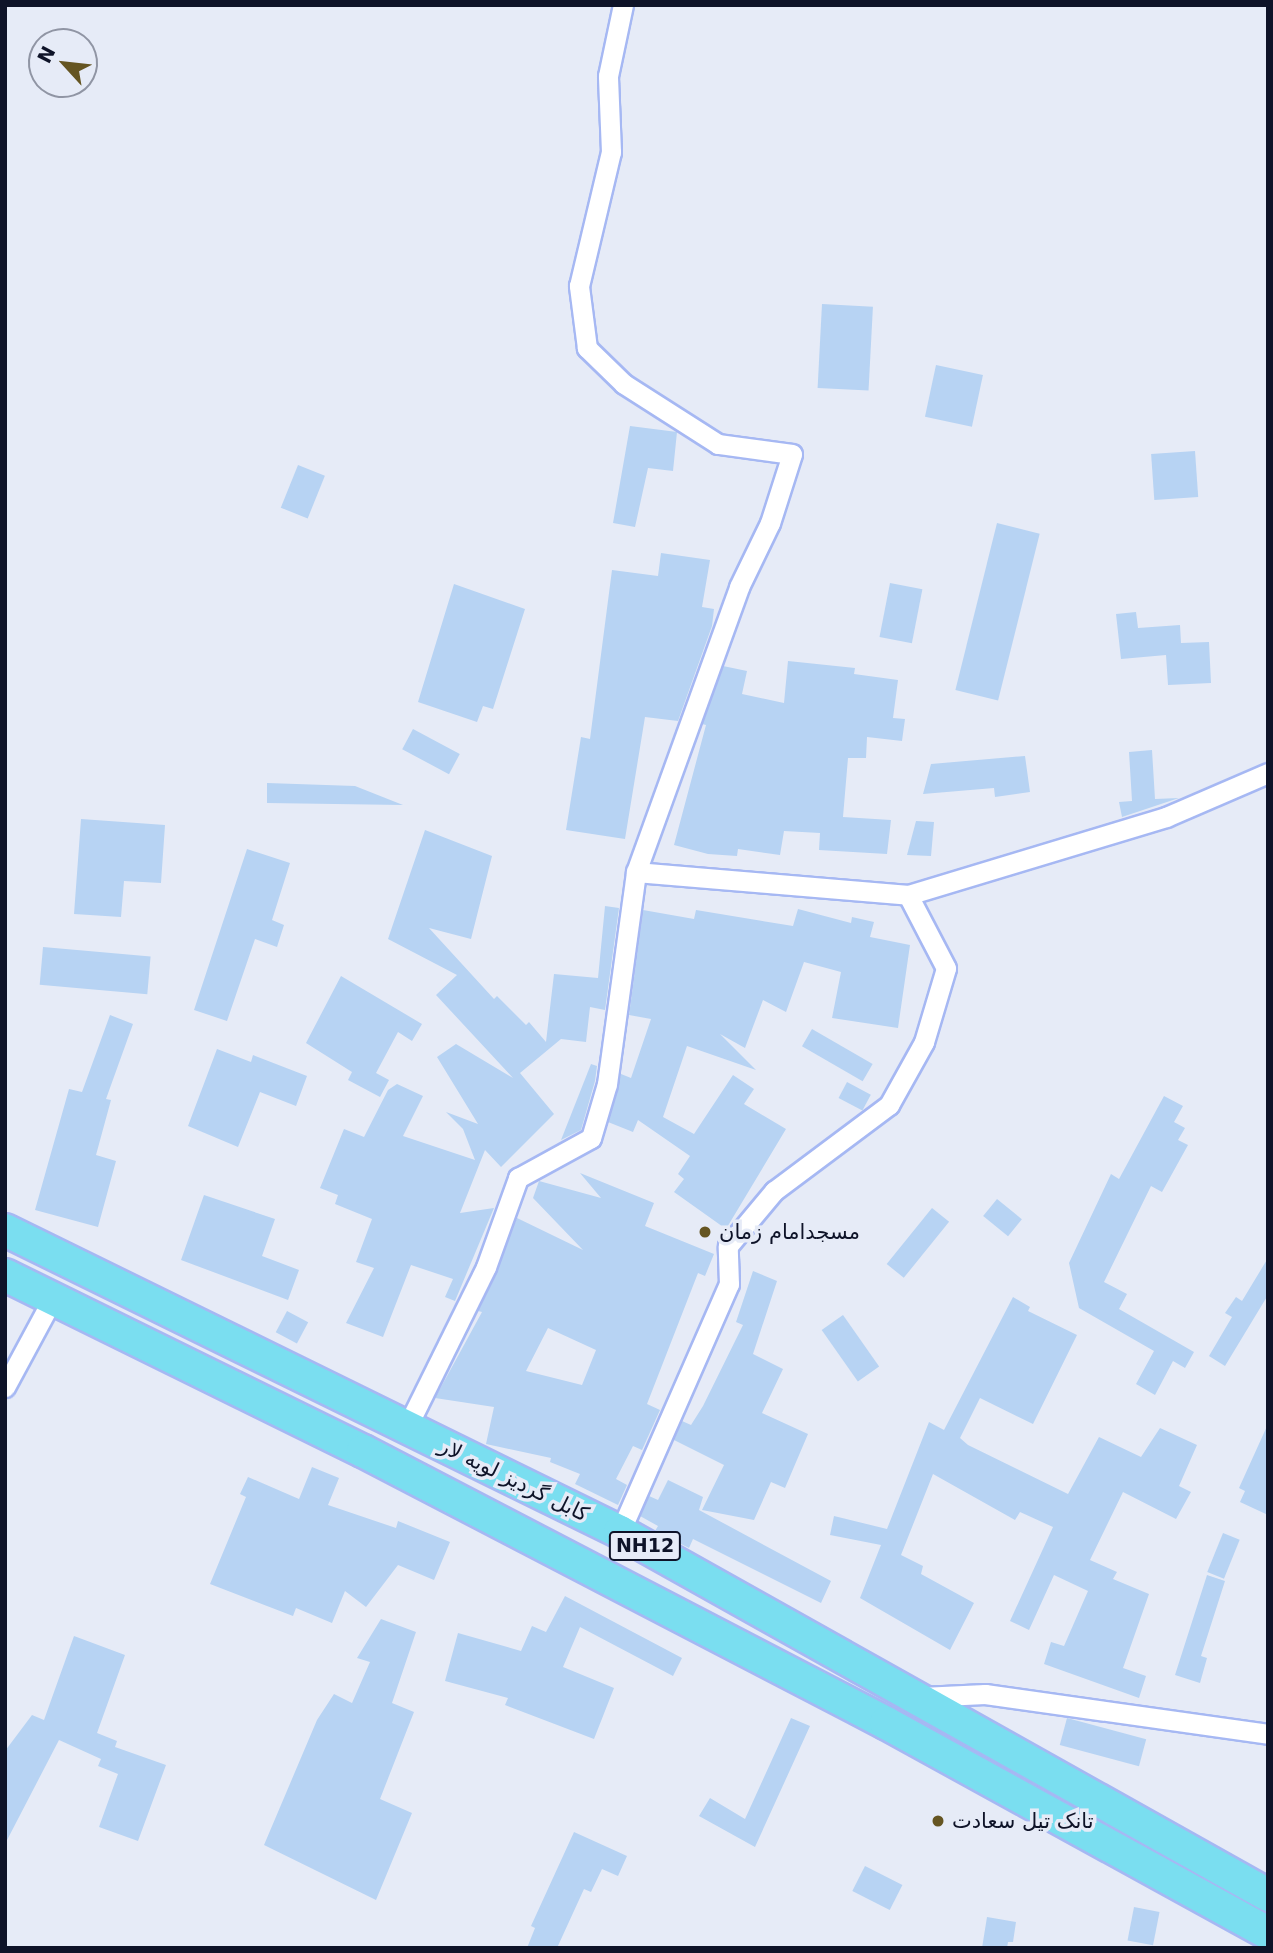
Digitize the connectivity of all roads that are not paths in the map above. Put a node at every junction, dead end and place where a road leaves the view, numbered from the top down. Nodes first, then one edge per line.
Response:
1 (623, 5) edge
2 (1268, 773) edge
3 (636, 872) junction
4 (908, 895) junction
5 (5, 1230) edge
6 (5, 1275) edge
7 (53, 1298) junction
8 (5, 1387) edge
9 (407, 1427) junction
10 (620, 1532) junction
11 (910, 1697) junction
12 (1268, 1734) edge
13 (1268, 1895) edge
14 (1268, 1933) edge

1 - 3 street
2 - 4 street
3 - 4 street
3 - 9 street
4 - 10 street
5 - 9 highway, کابل گردیز لویه لار / NH12
6 - 7 highway, کابل گردیز لویه لار / NH12
7 - 8 street
7 - 14 highway, کابل گردیز لویه لار / NH12
9 - 10 highway, کابل گردیز لویه لار / NH12
10 - 11 highway, کابل گردیز لویه لار / NH12
11 - 12 street
11 - 13 highway, کابل گردیز لویه لار / NH12

